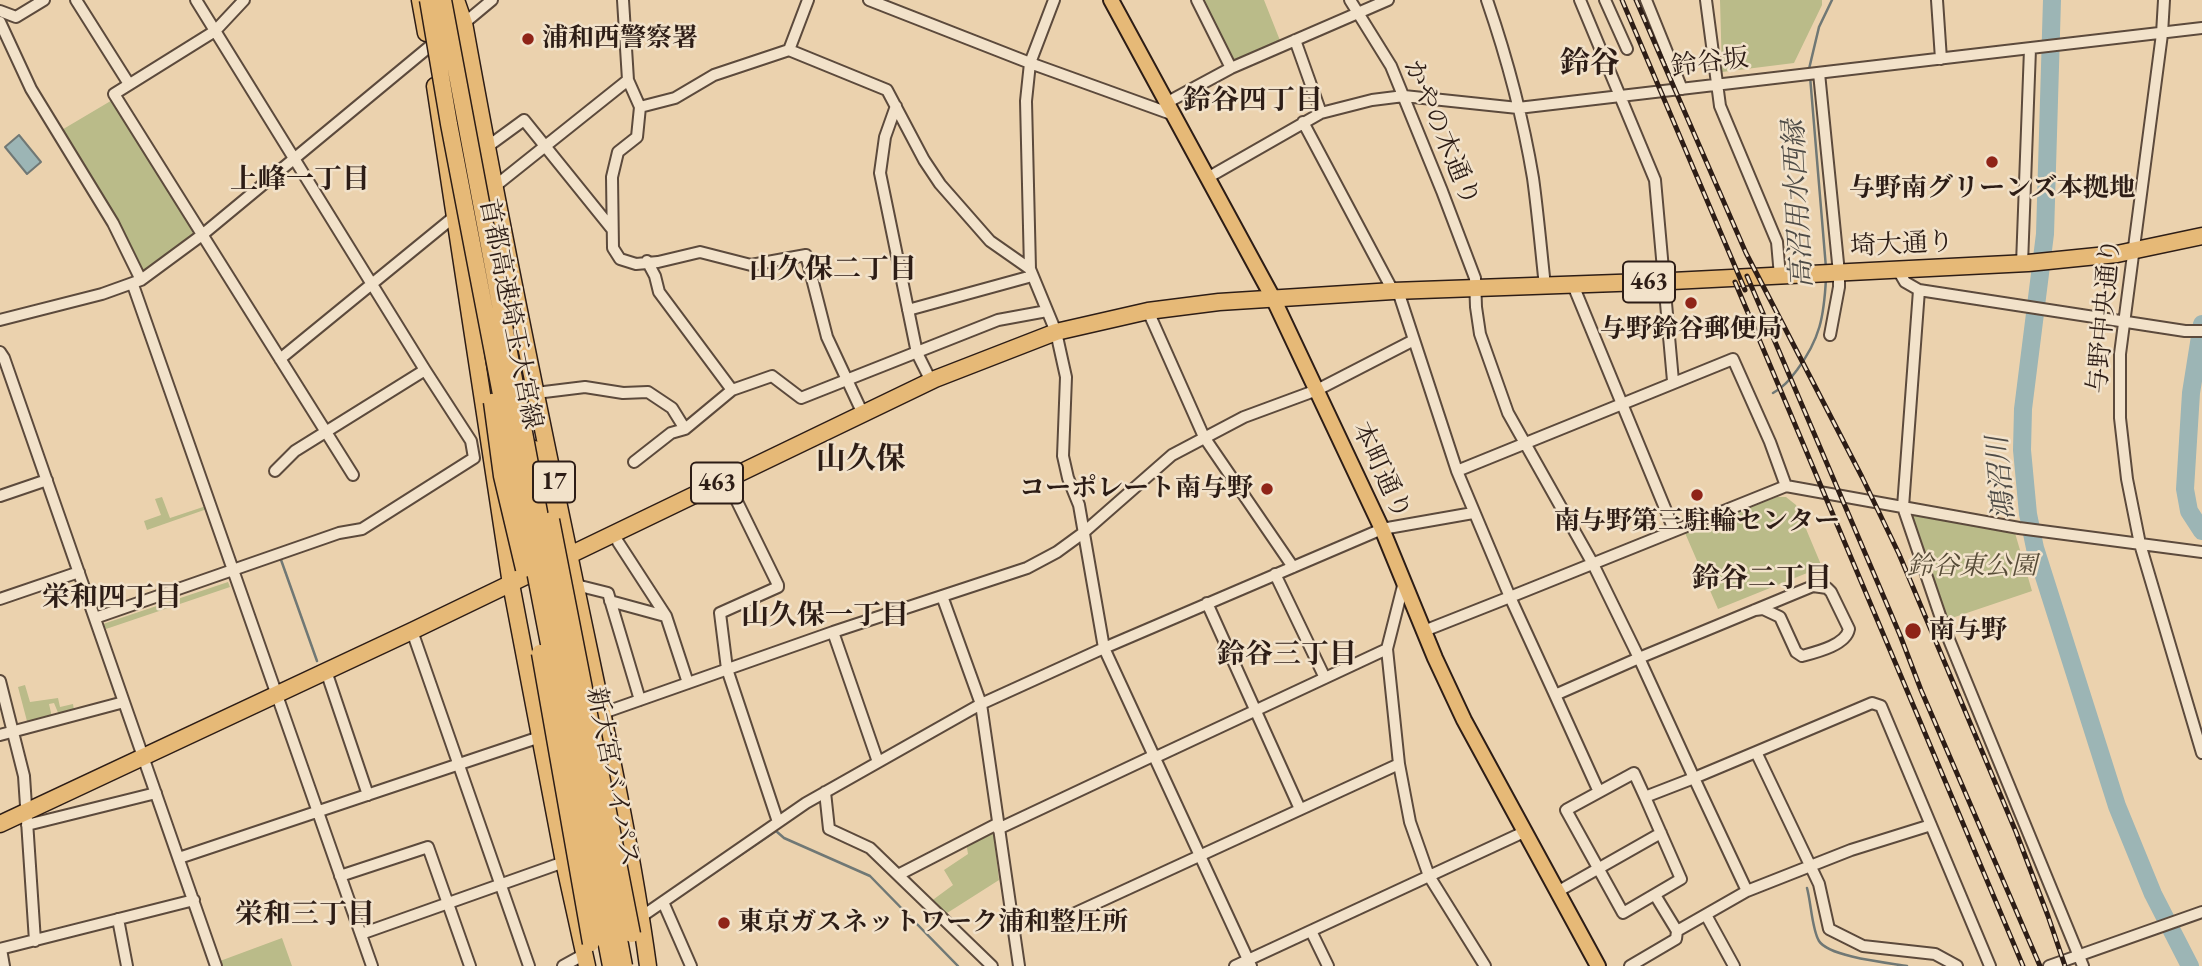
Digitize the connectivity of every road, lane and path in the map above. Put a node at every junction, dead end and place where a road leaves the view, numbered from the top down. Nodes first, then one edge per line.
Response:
1 (44, 0) edge
2 (76, 0) edge
3 (196, 0) edge
4 (244, 0) edge
5 (419, 0) edge
6 (428, 0) edge
7 (443, 0) edge
8 (453, 0) edge
9 (492, 0) edge
10 (623, 0) edge
11 (808, 0) edge
12 (869, 0) edge
13 (1054, 0) edge
14 (1111, 0) edge
15 (1197, 0) edge
16 (1350, 0) edge
17 (1388, 0) edge
18 (1487, 0) edge
19 (1580, 0) edge
20 (1605, 0) edge
21 (1646, 0) edge
22 (1706, 0) edge
23 (1937, 0) edge
24 (2164, 0) edge
25 (0, 11) edge
26 (1358, 12) junction
27 (0, 22) edge
28 (2202, 27) edge
29 (460, 30) junction
30 (215, 31) junction
31 (2162, 34) junction
32 (1295, 40) junction
33 (1627, 49) dead end
34 (2031, 49) junction
35 (789, 50) junction
36 (430, 54) junction
37 (1941, 59) junction
38 (1030, 63) junction
39 (1231, 68) junction
40 (1813, 74) junction
41 (628, 80) junction
42 (129, 84) junction
43 (1717, 85) junction
44 (1682, 89) junction
45 (1404, 96) junction
46 (1620, 96) junction
47 (896, 106) junction
48 (640, 107) junction
49 (1171, 108) junction
50 (1518, 108) junction
51 (1321, 113) junction
52 (1303, 122) junction
53 (449, 124) junction
54 (487, 147) junction
55 (546, 147) junction
56 (294, 160) junction
57 (1209, 177) junction
58 (494, 187) junction
59 (455, 216) junction
60 (613, 230) junction
61 (202, 235) junction
62 (2202, 236) edge
63 (2134, 250) junction
64 (647, 261) junction
65 (2025, 264) junction
66 (1898, 270) junction
67 (1031, 273) junction
68 (1832, 273) junction
69 (1780, 276) junction
70 (1663, 281) junction
71 (137, 283) junction
72 (373, 285) junction
73 (1573, 285) junction
74 (1545, 286) junction
75 (1476, 289) junction
76 (1919, 290) junction
77 (1395, 291) junction
78 (1273, 298) junction
79 (908, 310) junction
80 (1047, 311) junction
81 (1148, 312) junction
82 (0, 320) edge
83 (2124, 321) junction
84 (1056, 332) junction
85 (2199, 332) edge
86 (1830, 335) dead end
87 (1414, 340) junction
88 (0, 352) edge
89 (916, 353) junction
90 (280, 359) junction
91 (425, 370) junction
92 (847, 380) junction
93 (931, 381) junction
94 (1673, 382) junction
95 (514, 383) junction
96 (732, 390) junction
97 (1317, 390) junction
98 (537, 393) junction
99 (1620, 404) junction
100 (863, 414) junction
101 (685, 429) junction
102 (325, 432) junction
103 (1203, 437) junction
104 (1524, 444) junction
105 (634, 462) dead end
106 (275, 471) dead end
107 (1457, 471) junction
108 (353, 475) dead end
109 (726, 479) junction
110 (47, 480) junction
111 (1786, 486) junction
112 (0, 496) edge
113 (1903, 506) junction
114 (1473, 513) junction
115 (1382, 529) junction
116 (1674, 530) junction
117 (1083, 533) junction
118 (618, 542) dead end
119 (2140, 544) junction
120 (2202, 552) edge
121 (569, 556) junction
122 (1593, 564) junction
123 (1293, 567) junction
124 (233, 571) junction
125 (79, 572) junction
126 (1275, 574) junction
127 (1404, 582) junction
128 (511, 584) junction
129 (576, 585) junction
130 (942, 596) junction
131 (1510, 597) junction
132 (1786, 597) junction
133 (0, 599) edge
134 (610, 601) junction
135 (1207, 603) junction
136 (1755, 610) junction
137 (666, 616) junction
138 (1780, 617) junction
139 (95, 618) junction
140 (412, 631) junction
141 (1424, 631) junction
142 (833, 632) junction
143 (1104, 648) junction
144 (1387, 649) junction
145 (1639, 658) junction
146 (727, 669) junction
147 (326, 671) junction
148 (1325, 678) junction
149 (0, 681) edge
150 (688, 683) junction
151 (277, 694) junction
152 (1555, 695) junction
153 (640, 700) junction
154 (124, 702) junction
155 (981, 704) junction
156 (1256, 711) junction
157 (603, 713) junction
158 (13, 733) junction
159 (0, 735) edge
160 (540, 737) junction
161 (2200, 739) edge
162 (1756, 752) junction
163 (2202, 753) edge
164 (1155, 756) junction
165 (143, 757) junction
166 (878, 762) junction
167 (1399, 764) junction
168 (458, 765) junction
169 (1694, 778) junction
170 (825, 792) junction
171 (1599, 792) junction
172 (156, 793) junction
173 (368, 795) junction
174 (1645, 797) junction
175 (1300, 809) junction
176 (318, 811) junction
177 (26, 818) junction
178 (778, 822) junction
179 (0, 824) edge
180 (1931, 825) junction
181 (998, 827) junction
182 (1524, 832) junction
183 (1661, 833) junction
184 (1199, 856) junction
185 (179, 858) junction
186 (564, 862) junction
187 (1812, 868) junction
188 (1598, 869) junction
189 (898, 875) junction
190 (340, 876) junction
191 (1429, 876) junction
192 (500, 884) junction
193 (1747, 891) junction
194 (1557, 892) junction
195 (1655, 895) junction
196 (194, 900) junction
197 (663, 902) junction
198 (449, 903) junction
199 (2202, 912) edge
200 (1071, 915) dead end
201 (1706, 915) junction
202 (641, 917) junction
203 (118, 919) junction
204 (1311, 931) junction
205 (1677, 931) junction
206 (361, 934) junction
207 (35, 941) junction
208 (0, 949) edge
209 (589, 958) edge
210 (2075, 962) edge
211 (1249, 963) edge
212 (4, 966) edge
213 (127, 966) edge
214 (216, 966) edge
215 (372, 966) edge
216 (470, 966) edge
217 (529, 966) edge
218 (563, 966) edge
219 (610, 966) edge
220 (625, 966) edge
221 (638, 966) edge
222 (648, 966) edge
223 (691, 966) edge
224 (992, 966) edge
225 (1019, 966) edge
226 (1235, 966) edge
227 (1328, 966) edge
228 (1485, 966) edge
229 (1598, 966) edge
230 (1630, 966) edge
231 (1734, 966) edge
232 (1956, 966) edge
233 (1990, 966) edge
234 (2049, 966) edge

1 - 25 street
2 - 42 street
3 - 30 street
4 - 30 street
5 - 36 highway, 17
6 - 53 highway, 首都高速埼玉大宮線, bridge
7 - 95 highway, 首都高速埼玉大宮線, bridge
8 - 29 highway, 17
9 - 29 street
10 - 41 street
11 - 35 street
12 - 38 street
13 - 38 street
14 - 49 main road, 本町通り
15 - 39 street
16 - 26 street, かやの木通り
17 - 26 street
18 - 50 street
19 - 46 street
20 - 33 street
21 - 44 street
22 - 43 street
23 - 37 street
24 - 31 street, 与野中央通り
26 - 32 street
26 - 45 street, かやの木通り
27 - 71 street
28 - 31 street, 鈴谷坂
29 - 36 highway, 17
29 - 54 highway, 17
30 - 42 street
30 - 56 street
31 - 34 street, 鈴谷坂
31 - 63 street, 与野中央通り
32 - 39 street
32 - 51 street
34 - 37 street, 鈴谷坂
34 - 65 street
35 - 47 street
35 - 48 street
36 - 56 street
36 - 59 highway, 17
37 - 40 street, 鈴谷坂
38 - 49 street
38 - 67 street
39 - 49 street
40 - 43 street, 鈴谷坂
40 - 68 street
41 - 48 street
41 - 55 street
42 - 61 street
43 - 44 street, 鈴谷坂
43 - 69 street
44 - 46 street, 鈴谷坂
45 - 50 street, 鈴谷坂
45 - 51 street, 鈴谷坂
45 - 75 street, かやの木通り
46 - 50 street, 鈴谷坂
46 - 70 street
47 - 67 street
47 - 79 street
48 - 60 street
49 - 57 main road, 本町通り
50 - 74 street
51 - 52 street, 鈴谷坂
52 - 57 street, 鈴谷坂
52 - 77 street
53 - 209 highway, bridge
53 - 219 highway, 首都高速埼玉大宮線, bridge
54 - 55 street
54 - 58 highway, 17
55 - 58 street
55 - 60 street
56 - 61 street
56 - 72 street
57 - 78 main road, 本町通り
58 - 98 highway, 17
59 - 72 street
59 - 128 highway, 17
60 - 64 street
61 - 71 street
61 - 90 street
62 - 63 highway, 埼大通り / 463
63 - 65 highway, 埼大通り / 463
63 - 83 street, 与野中央通り
64 - 92 street
64 - 96 street
65 - 66 highway, 埼大通り / 463
66 - 68 highway, 埼大通り / 463
66 - 76 street
67 - 79 street
67 - 80 street
68 - 69 highway, 埼大通り / 463
68 - 86 street
69 - 70 highway, 埼大通り / 463
70 - 73 highway, 埼大通り / 463
70 - 94 street
71 - 82 street
71 - 124 street
72 - 90 street
72 - 91 street
73 - 74 highway, 埼大通り / 463
73 - 99 street
74 - 75 highway, 埼大通り / 463
75 - 77 highway, 463
75 - 104 street, かやの木通り
76 - 83 street
76 - 113 street
77 - 78 highway, 463
77 - 87 street
78 - 81 highway, 463
78 - 97 main road, 本町通り
79 - 89 street
80 - 84 street
80 - 89 street
81 - 84 highway, 463
81 - 103 street
83 - 85 street
83 - 119 street, 与野中央通り
84 - 93 highway, 463
84 - 117 street
87 - 97 street
87 - 107 street
88 - 110 street
89 - 92 street
89 - 93 street
90 - 102 street
91 - 102 street
91 - 124 street
92 - 96 street
92 - 100 street
93 - 100 highway, 463
94 - 99 street
94 - 111 street
95 - 220 highway, 首都高速埼玉大宮線, bridge
95 - 221 highway, bridge
96 - 101 street
97 - 103 street
97 - 115 main road, 本町通り
98 - 101 street
98 - 121 highway, 17
99 - 104 street
99 - 116 street
100 - 109 highway, 463
101 - 105 street
102 - 106 street
102 - 108 street
103 - 117 street
103 - 123 street
104 - 107 street
104 - 122 street, かやの木通り
107 - 114 street
109 - 121 highway, 463
109 - 146 street
110 - 112 street
110 - 125 street
111 - 113 street
111 - 116 street
113 - 119 street
113 - 210 street
114 - 115 street
114 - 131 street
115 - 123 street
115 - 127 main road, 本町通り
116 - 122 street
117 - 130 street
117 - 143 street
118 - 137 street
119 - 120 street
119 - 161 street, 与野中央通り
121 - 128 highway, 463
121 - 129 highway, 17
122 - 131 street
122 - 145 street, かやの木通り
123 - 126 street
124 - 139 street
124 - 151 street
125 - 133 street
125 - 139 street
126 - 135 street
126 - 148 street
127 - 141 main road, 本町通り
127 - 144 street
128 - 140 highway, 463
128 - 160 highway, 17
129 - 134 street
129 - 157 highway, 17
130 - 142 street
130 - 155 street
131 - 141 street
131 - 152 street
132 - 136 street
132 - 138 street
132 - 138 street
134 - 137 street
134 - 153 street
135 - 143 street
135 - 156 street
136 - 138 street
136 - 145 street
137 - 150 street
139 - 154 street
140 - 147 highway, 463
140 - 168 street
141 - 182 main road, 本町通り
142 - 146 street
142 - 166 street
143 - 155 street
143 - 164 street
144 - 148 street
144 - 167 street
145 - 152 street
145 - 169 street, かやの木通り
146 - 150 street
146 - 178 street
147 - 151 highway, 463
147 - 173 street
148 - 156 street
149 - 158 street
150 - 153 street
151 - 165 highway, 463
151 - 176 street
152 - 171 street
153 - 157 street
154 - 158 street
154 - 165 street
155 - 166 street
155 - 181 street
156 - 164 street
156 - 175 street
157 - 202 highway, 17
158 - 159 street
158 - 177 street
160 - 168 street
160 - 186 highway, 17
161 - 163 street, 与野中央通り
162 - 169 street
162 - 180 street
162 - 187 street
164 - 181 street
164 - 184 street
165 - 172 street
165 - 177 highway, 463
166 - 170 street
167 - 175 street
167 - 191 street
168 - 173 street
168 - 192 street
169 - 174 street
169 - 193 street, かやの木通り
170 - 178 street
170 - 189 street
171 - 174 street
171 - 188 street
172 - 177 street
172 - 185 street
173 - 176 street
174 - 183 street
175 - 184 street
176 - 185 street
176 - 190 street
177 - 179 highway, 463
177 - 207 street
178 - 197 street
180 - 187 street
180 - 233 street
181 - 189 street
181 - 225 street
182 - 191 street
182 - 194 main road, 本町通り
183 - 188 street
183 - 195 street
184 - 200 street
184 - 211 street
185 - 196 street
186 - 192 street
186 - 209 highway, 17
187 - 193 street
187 - 232 street
188 - 194 street
188 - 195 street
189 - 224 street
190 - 198 street
190 - 206 street
191 - 204 street
191 - 228 street
192 - 198 street
192 - 217 street
193 - 201 street
194 - 229 main road, 本町通り
195 - 205 street
196 - 203 street
196 - 214 street
197 - 202 street
197 - 223 street
198 - 206 street
198 - 216 street
199 - 210 street
201 - 205 street
201 - 231 street
202 - 222 highway, 17
203 - 207 street
203 - 213 street
204 - 211 street
204 - 227 street
205 - 230 street
206 - 215 street
207 - 208 street
208 - 212 street
209 - 218 street
210 - 234 street
211 - 226 street
219 - 220 highway, 新大宮バイパス

